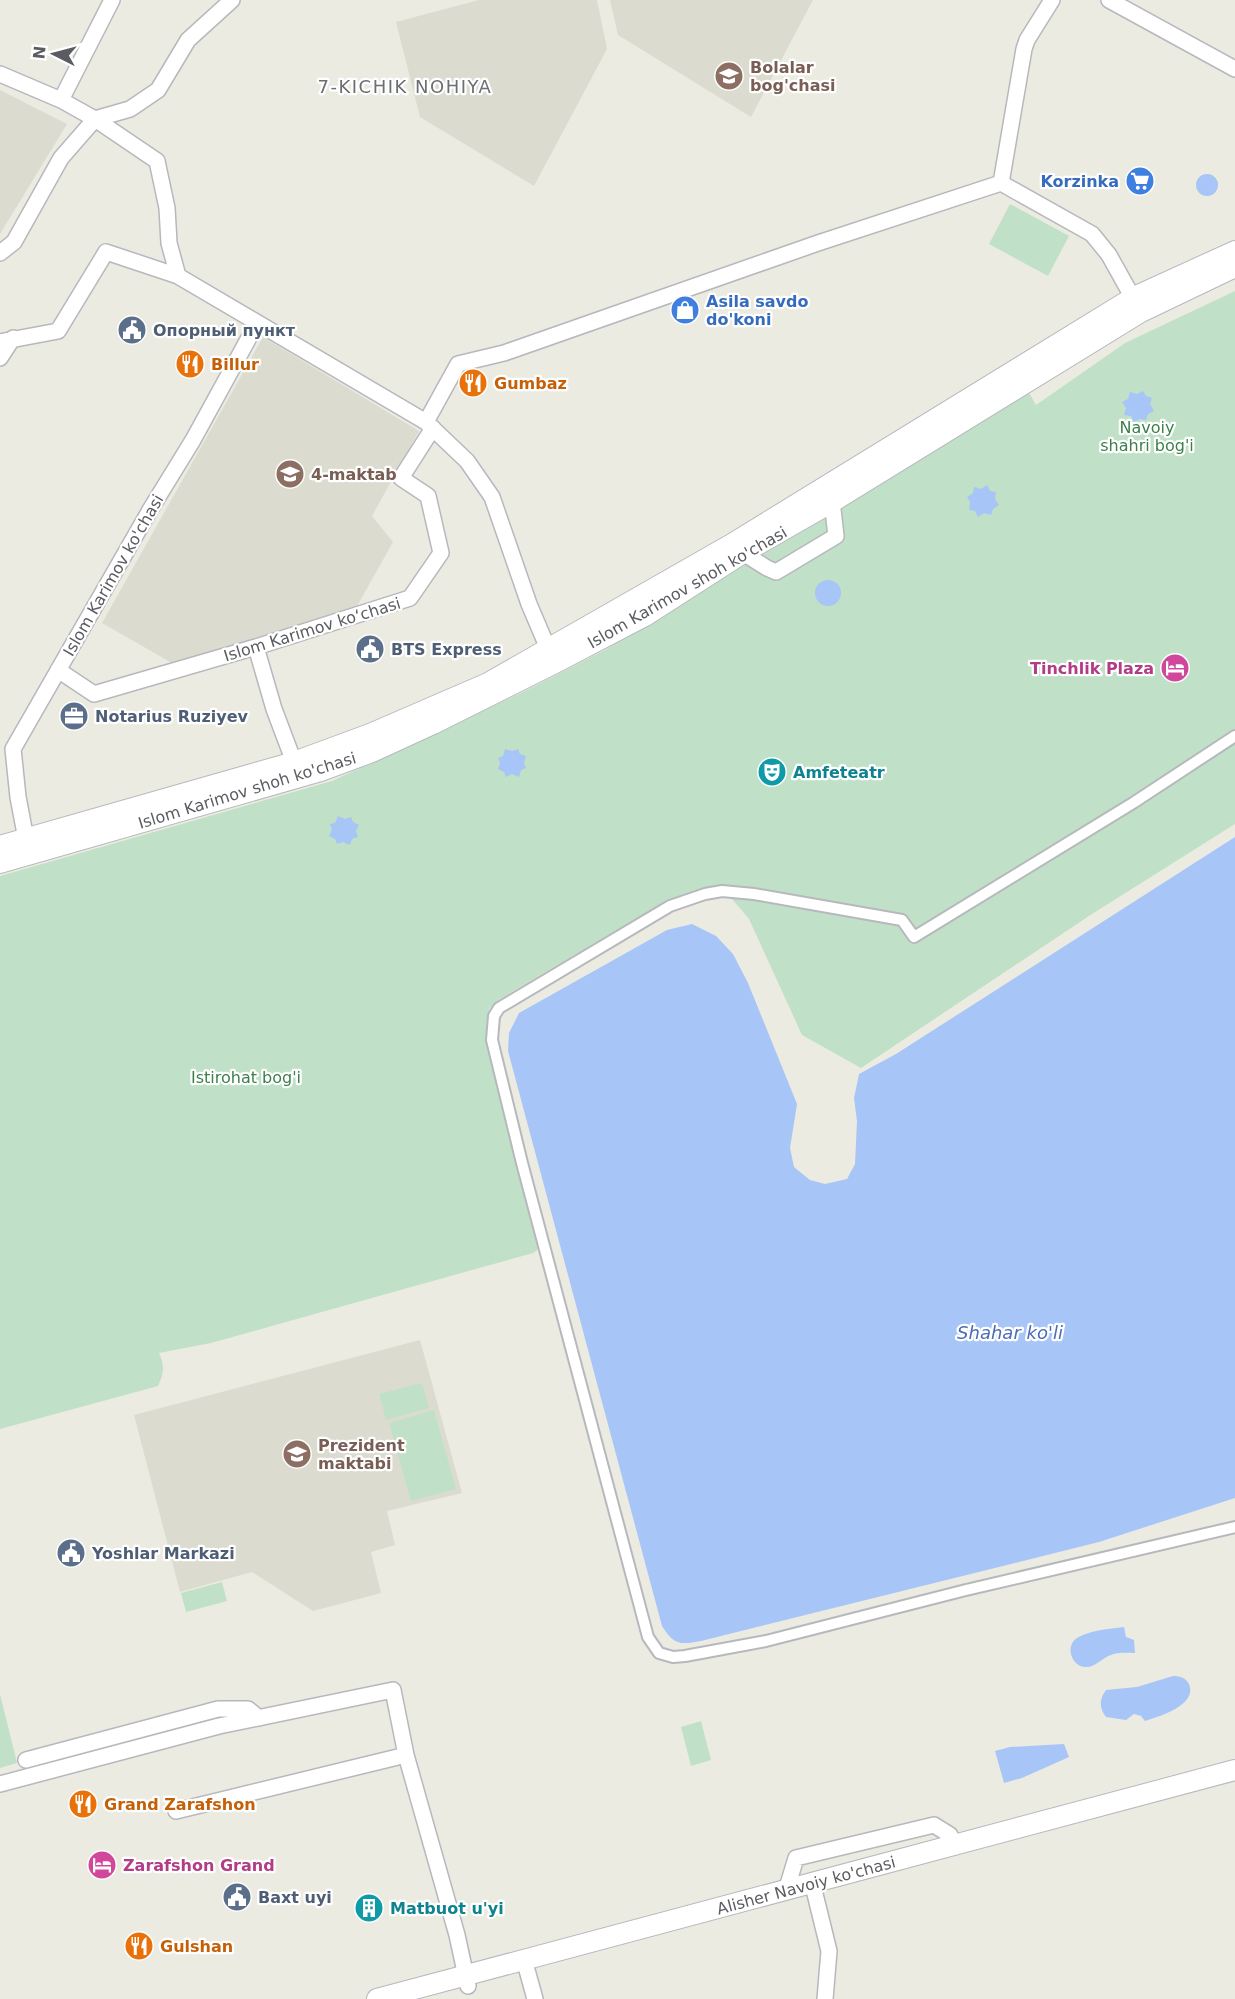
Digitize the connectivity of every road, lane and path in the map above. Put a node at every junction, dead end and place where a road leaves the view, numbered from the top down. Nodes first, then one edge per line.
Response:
1 (112, 0) edge
2 (232, 0) edge
3 (1052, 0) edge
4 (1108, 0) edge
5 (1235, 69) edge
6 (0, 74) edge
7 (61, 100) junction
8 (94, 119) junction
9 (1001, 183) junction
10 (1235, 251) edge
11 (0, 253) edge
12 (1235, 267) edge
13 (178, 276) junction
14 (1137, 305) junction
15 (258, 323) junction
16 (6, 340) edge
17 (0, 358) edge
18 (430, 425) junction
19 (831, 494) junction
20 (736, 549) junction
21 (256, 647) junction
22 (552, 656) junction
23 (58, 670) junction
24 (1235, 736) edge
25 (294, 762) junction
26 (26, 839) junction
27 (0, 846) edge
28 (0, 863) edge
29 (1235, 1527) edge
30 (259, 1718) junction
31 (406, 1755) junction
32 (27, 1760) dead end
33 (1235, 1770) edge
34 (1235, 1782) edge
35 (0, 1784) edge
36 (176, 1812) dead end
37 (1100, 1812) junction
38 (1022, 1833) junction
39 (954, 1846) junction
40 (801, 1892) junction
41 (527, 1970) junction
42 (466, 1981) junction
43 (377, 1999) edge
44 (419, 1999) edge
45 (535, 1999) edge
46 (825, 1999) edge

1 - 7 street
2 - 8 street
3 - 9 street
4 - 5 street
6 - 7 street
7 - 8 street
8 - 11 street
8 - 13 street
9 - 14 street
9 - 18 street
10 - 14 main road, Islom Karimov shoh ko'chasi
12 - 14 main road, Islom Karimov shoh ko'chasi
13 - 15 street
13 - 16 street
14 - 19 main road, Islom Karimov shoh ko'chasi
15 - 18 street
15 - 23 street, Islom Karimov ko'chasi
16 - 17 street
18 - 21 street, Islom Karimov ko‘chasi
18 - 22 street
19 - 20 main road, Islom Karimov shoh ko'chasi
19 - 20 street
20 - 22 main road, Islom Karimov shoh ko'chasi
21 - 23 street, Islom Karimov ko‘chasi
21 - 25 street
22 - 25 main road, Islom Karimov shoh ko'chasi
22 - 28 main road, Islom Karimov shoh ko'chasi
23 - 26 street, Islom Karimov ko'chasi
24 - 29 street
25 - 26 main road, Islom Karimov shoh ko'chasi
26 - 27 main road, Islom Karimov shoh ko'chasi
30 - 31 street
30 - 32 street
30 - 35 street
31 - 36 street
31 - 42 street
33 - 37 main road, Alisher Navoiy ko'chasi
34 - 37 main road, Alisher Navoiy ko'chasi
37 - 38 main road, Alisher Navoiy ko'chasi
38 - 39 main road, Alisher Navoiy ko'chasi
38 - 40 main road, Alisher Navoiy ko'chasi
39 - 40 main road, Alisher Navoiy ko'chasi
39 - 40 street
40 - 41 main road, Alisher Navoiy ko'chasi
40 - 42 main road, Alisher Navoiy ko'chasi
40 - 46 street
41 - 42 main road, Alisher Navoiy ko'chasi
41 - 45 street
42 - 43 main road, Alisher Navoiy ko'chasi
42 - 44 main road, Alisher Navoiy ko'chasi

